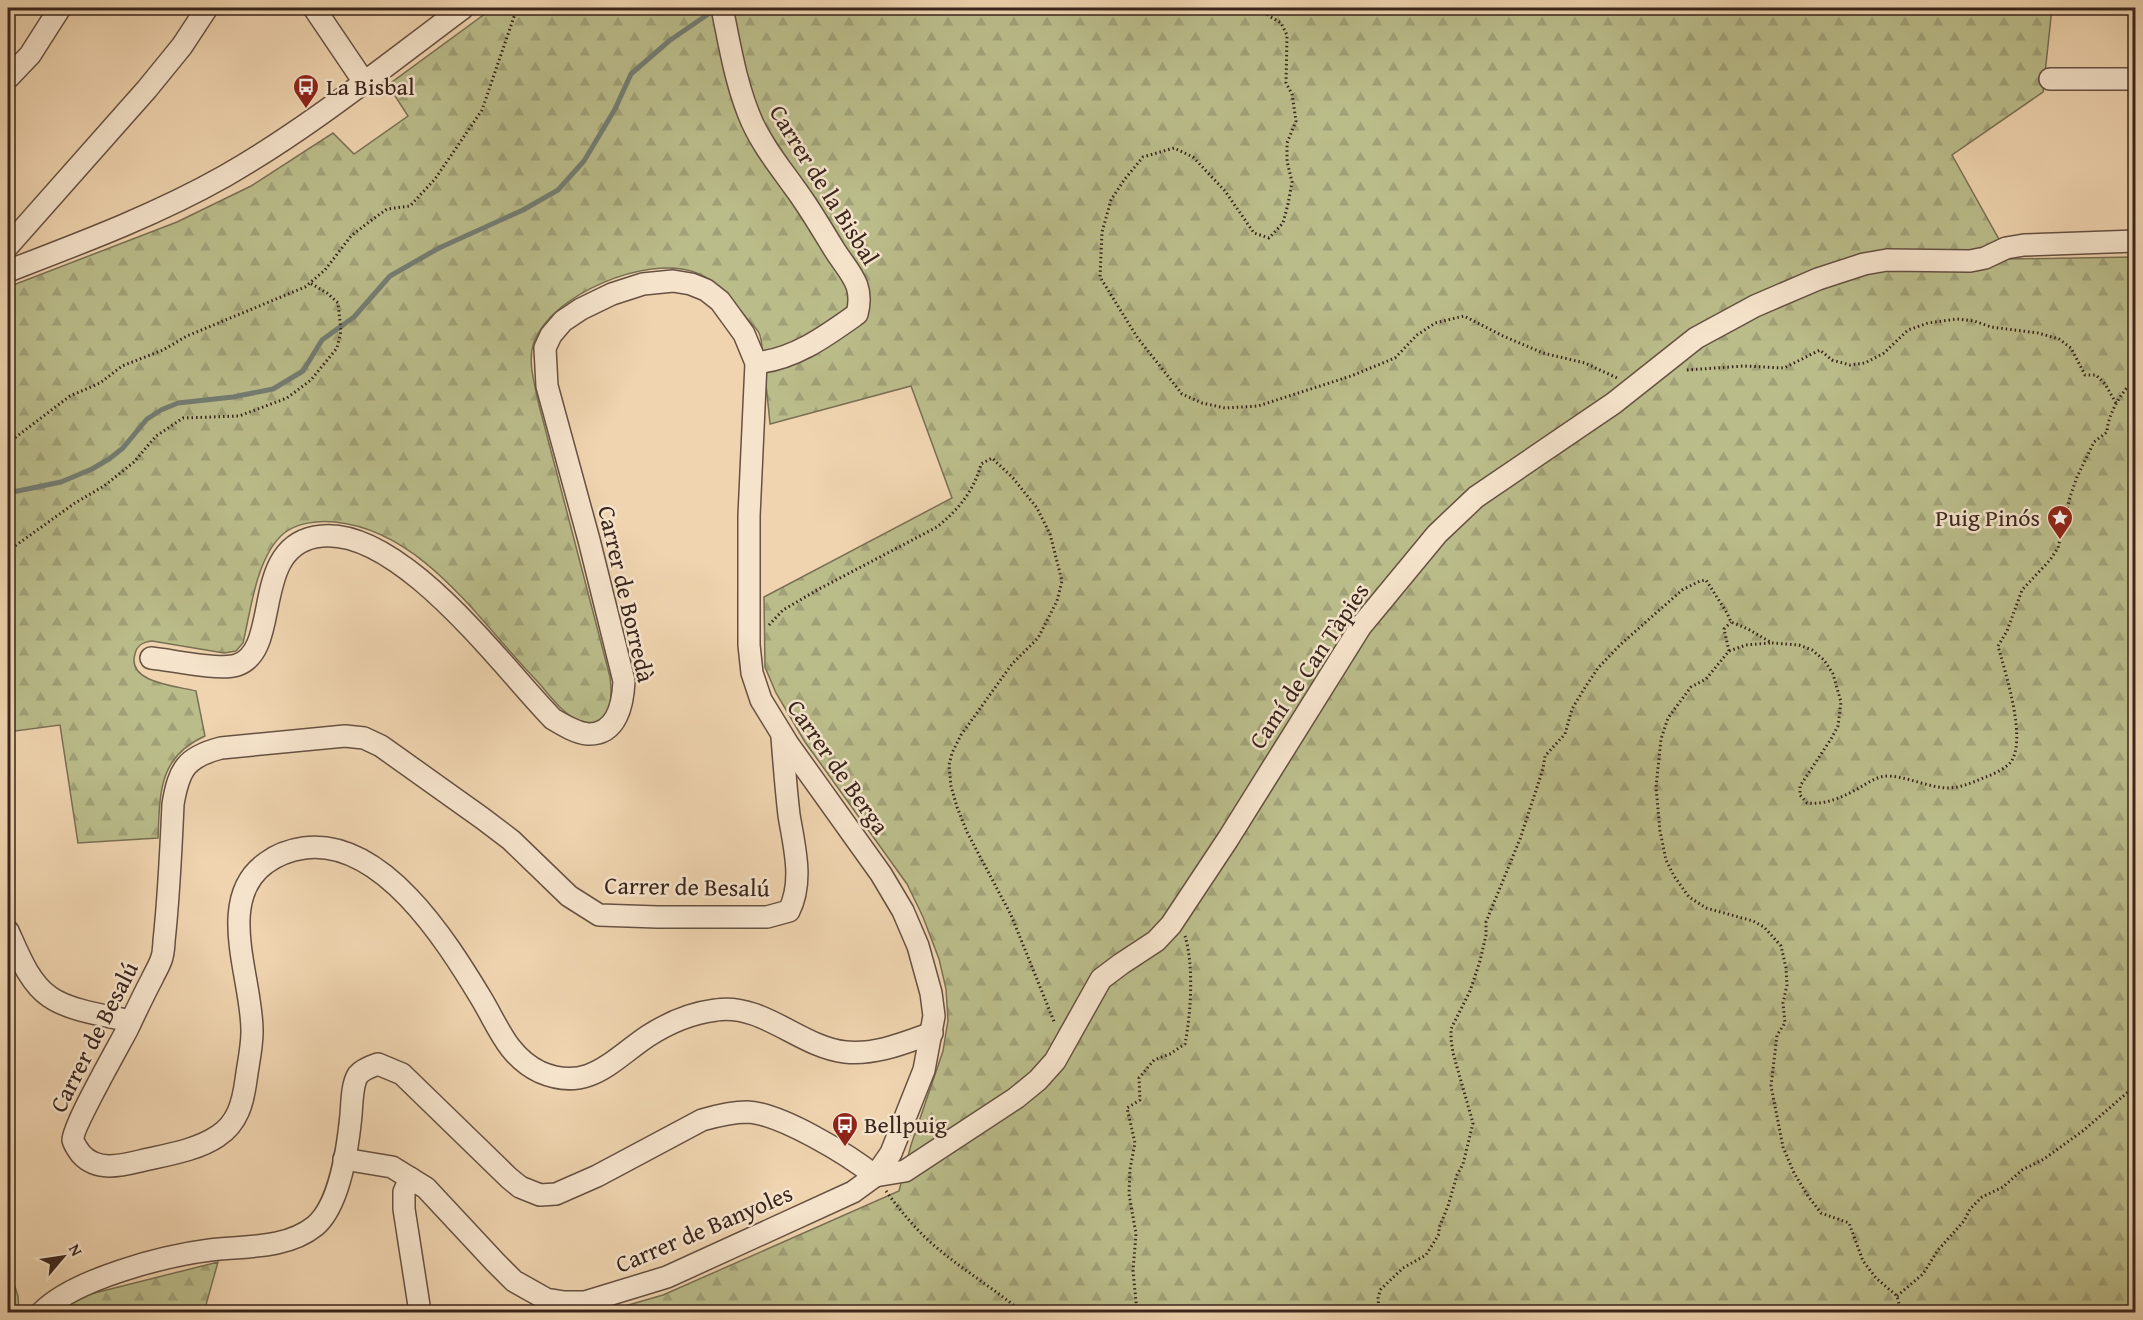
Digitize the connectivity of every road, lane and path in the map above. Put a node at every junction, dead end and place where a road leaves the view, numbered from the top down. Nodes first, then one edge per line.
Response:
1 (60, 8) edge
2 (207, 8) edge
3 (315, 8) edge
4 (463, 8) edge
5 (517, 8) edge
6 (722, 8) edge
7 (1261, 8) edge
8 (8, 78) edge
9 (2050, 79) dead end
10 (2136, 79) edge
11 (364, 82) junction
12 (2136, 241) edge
13 (8, 246) edge
14 (8, 271) edge
15 (310, 283) junction
16 (756, 363) junction
17 (1683, 370) dead end
18 (2136, 378) edge
19 (1634, 388) junction
20 (2116, 403) junction
21 (8, 443) edge
22 (8, 551) edge
23 (1731, 622) junction
24 (1772, 643) junction
25 (748, 645) junction
26 (1729, 651) junction
27 (151, 658) dead end
28 (782, 735) junction
29 (1178, 915) junction
30 (8, 931) edge
31 (131, 1021) junction
32 (932, 1033) junction
33 (1063, 1049) junction
34 (2136, 1085) edge
35 (344, 1159) junction
36 (874, 1176) junction
37 (411, 1178) junction
38 (1897, 1296) junction
39 (42, 1312) edge
40 (420, 1312) edge
41 (1022, 1312) edge
42 (1137, 1312) edge
43 (1379, 1312) edge
44 (1901, 1312) edge

1 - 8 street
2 - 13 street
3 - 11 street
4 - 11 street
5 - 15 path
6 - 16 street, Carrer de la Bisbal
7 - 19 path
9 - 10 street
11 - 14 street
12 - 19 street, Camí de Can Tàpies
15 - 21 path
15 - 22 path
16 - 25 street, Carrer de Berga
16 - 27 street, Carrer de Borredà
17 - 20 path
18 - 20 path
19 - 29 street, Camí de Can Tàpies
20 - 24 path
23 - 24 path
23 - 26 path
23 - 43 path
24 - 26 path
25 - 28 street, Carrer de Berga
25 - 33 path
26 - 38 path
28 - 31 street, Carrer de Besalú
28 - 32 street, Carrer de Berga
29 - 33 street, Camí de Can Tàpies
29 - 42 path
30 - 31 street
31 - 32 street, Carrer de Besalú
32 - 36 street, Carrer de Berga
33 - 36 street, Camí de Can Tàpies
34 - 38 path
35 - 36 street
35 - 37 street, Carrer de Banyoles
35 - 39 street
36 - 37 street, Carrer de Banyoles
36 - 41 path
37 - 40 street
38 - 44 path

